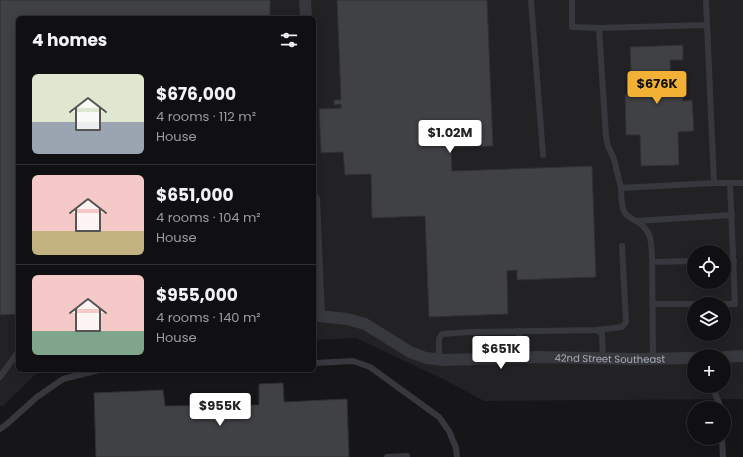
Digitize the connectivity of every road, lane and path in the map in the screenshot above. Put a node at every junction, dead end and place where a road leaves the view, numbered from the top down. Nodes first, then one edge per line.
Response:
1 (305, 0) edge
2 (531, 0) edge
3 (572, 0) edge
4 (706, 0) edge
5 (306, 16) edge
6 (707, 25) junction
7 (599, 28) junction
8 (543, 155) dead end
9 (730, 183) junction
10 (743, 183) edge
11 (714, 184) junction
12 (620, 188) junction
13 (732, 215) junction
14 (636, 221) junction
15 (622, 246) dead end
16 (687, 261) edge
17 (734, 261) joint
18 (652, 262) junction
19 (316, 277) edge
20 (652, 304) junction
21 (687, 304) edge
22 (731, 304) edge
23 (317, 316) edge
24 (597, 330) junction
25 (519, 331) junction
26 (16, 355) edge
27 (743, 356) edge
28 (731, 357) edge
29 (519, 358) junction
30 (603, 358) junction
31 (687, 358) edge
32 (439, 359) junction
33 (653, 359) junction
34 (316, 363) edge
35 (91, 372) edge
36 (0, 378) edge
37 (0, 429) edge
38 (722, 445) edge
39 (387, 457) edge
40 (407, 457) edge
41 (457, 457) edge
42 (723, 457) edge

1 - 5 street
2 - 8 lane
3 - 7 lane
4 - 6 lane
6 - 7 lane
6 - 11 lane
7 - 12 lane
9 - 10 lane
9 - 11 lane
9 - 13 lane
11 - 12 lane
12 - 14 lane
13 - 14 lane
13 - 17 lane
14 - 18 lane
15 - 24 lane
16 - 18 lane
17 - 22 lane
18 - 20 lane
19 - 23 street
20 - 21 lane
20 - 33 lane
23 - 32 street, 42nd Street Southeast
24 - 25 lane
24 - 30 lane
25 - 29 lane
25 - 32 lane
26 - 36 lane
27 - 28 street
29 - 30 street, 42nd Street Southeast
29 - 32 street, 42nd Street Southeast
30 - 33 street, 42nd Street Southeast
31 - 33 street, 42nd Street Southeast
34 - 41 lane
35 - 37 lane
38 - 42 lane
39 - 40 lane

